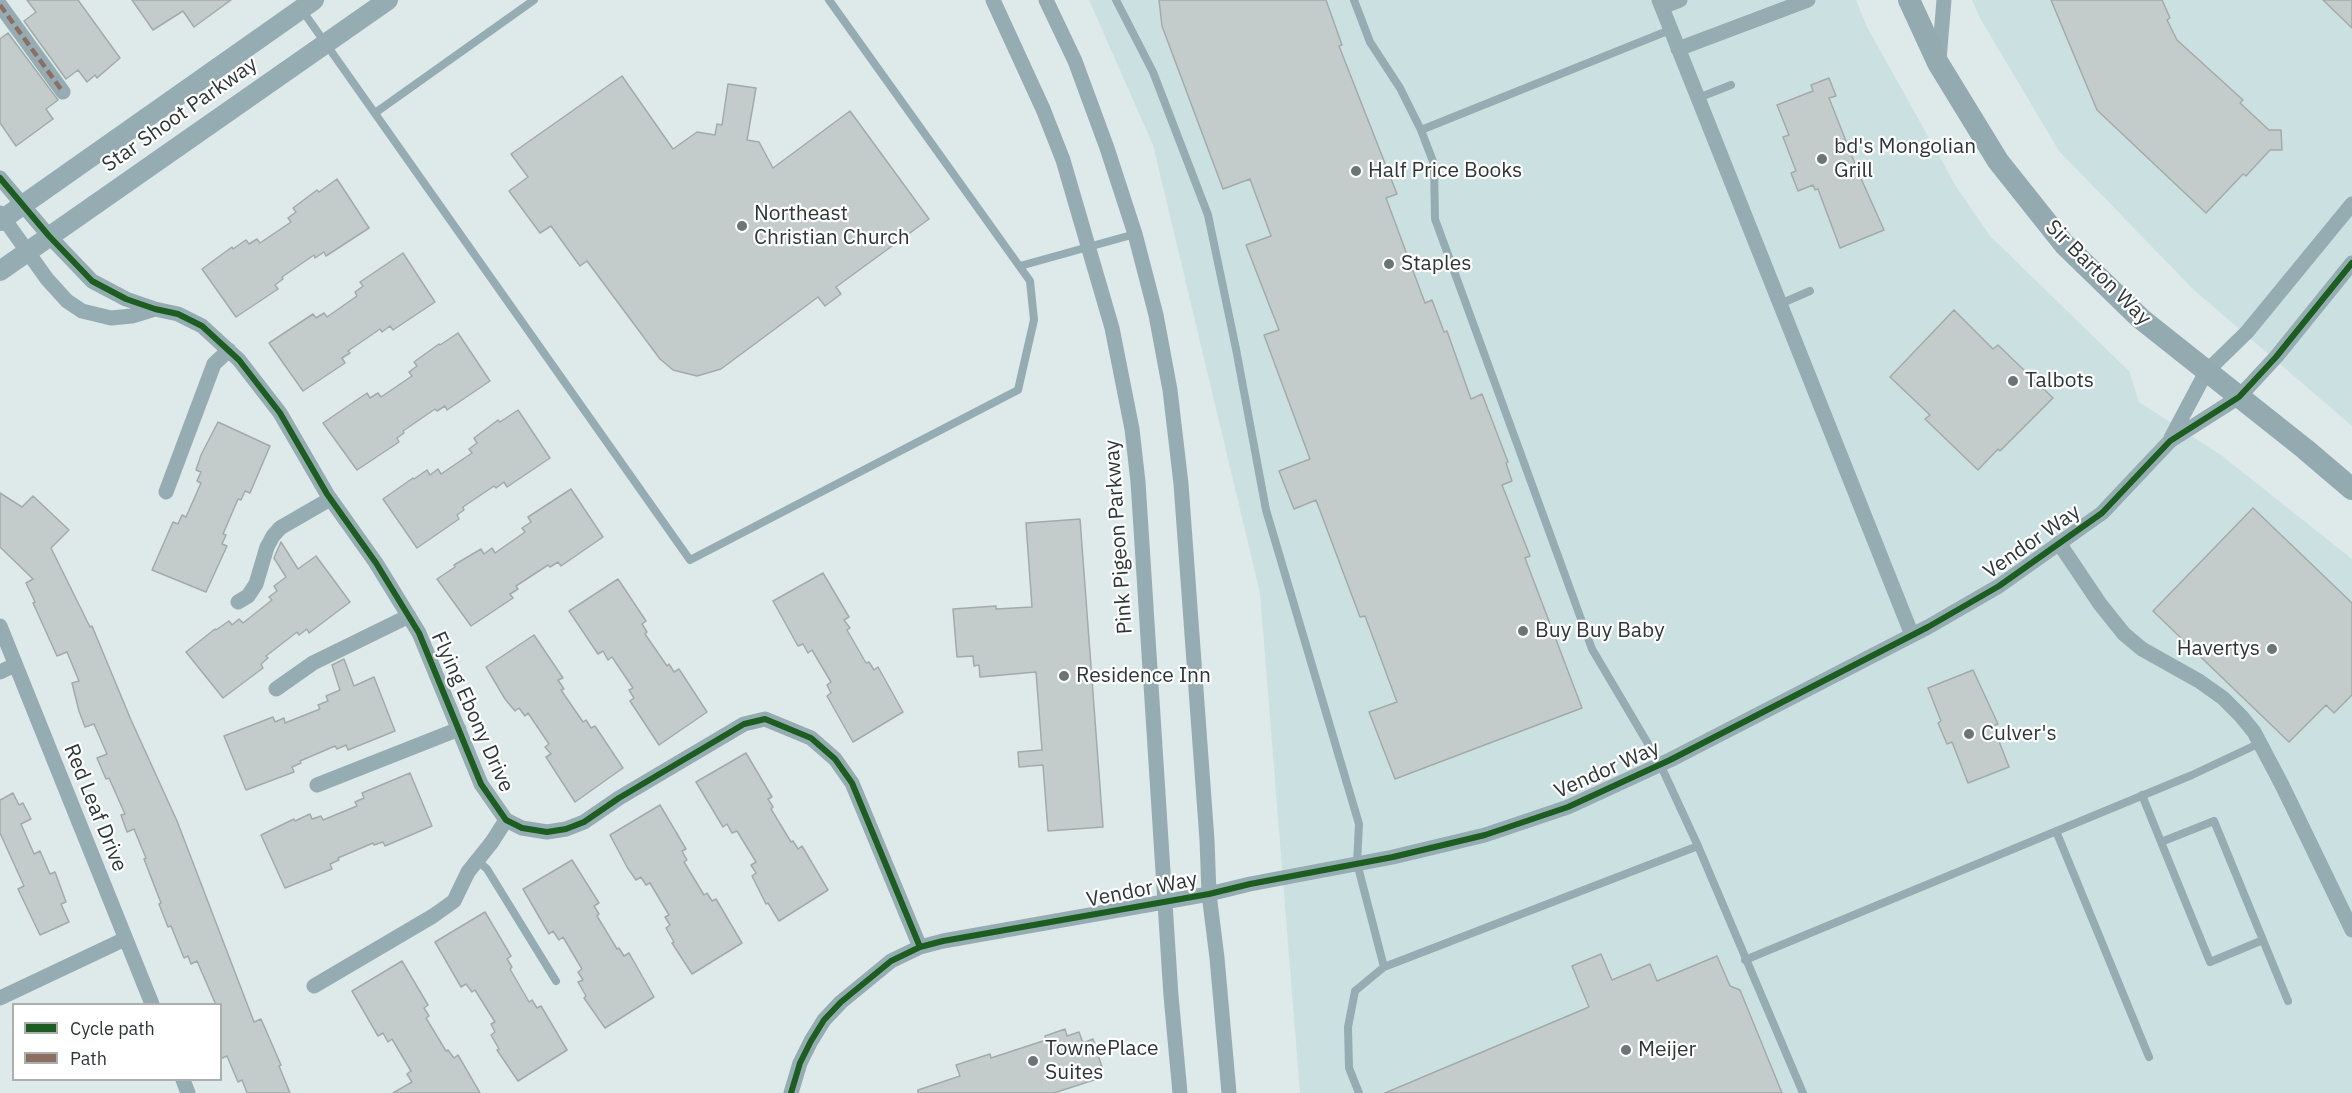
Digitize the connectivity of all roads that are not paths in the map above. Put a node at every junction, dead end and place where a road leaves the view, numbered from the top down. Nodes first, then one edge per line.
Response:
1 (388, 0) edge
2 (534, 0) edge
3 (829, 0) edge
4 (993, 0) edge
5 (1046, 0) edge
6 (1116, 0) edge
7 (1354, 0) edge
8 (1680, 0) edge
9 (1808, 0) edge
10 (1909, 0) edge
11 (1944, 0) edge
12 (308, 4) edge
13 (1660, 4) edge
14 (0, 5) edge
15 (1670, 30) junction
16 (327, 44) junction
17 (1678, 49) junction
18 (1938, 63) junction
19 (1731, 85) dead end
20 (63, 92) dead end
21 (1698, 98) junction
22 (375, 113) junction
23 (1421, 130) junction
24 (0, 178) edge
25 (2352, 204) edge
26 (22, 205) junction
27 (1, 217) edge
28 (1135, 234) junction
29 (49, 236) junction
30 (1090, 246) junction
31 (28, 251) junction
32 (2352, 263) edge
33 (1020, 266) junction
34 (0, 271) edge
35 (1810, 291) dead end
36 (1780, 304) junction
37 (155, 309) junction
38 (229, 351) junction
39 (2206, 372) junction
40 (2239, 397) junction
41 (2170, 441) junction
42 (2352, 489) edge
43 (166, 492) dead end
44 (330, 499) junction
45 (2060, 543) junction
46 (238, 602) dead end
47 (409, 616) junction
48 (0, 626) edge
49 (1911, 635) junction
50 (15, 665) junction
51 (0, 672) edge
52 (276, 689) dead end
53 (459, 729) junction
54 (2260, 743) junction
55 (1660, 764) junction
56 (317, 785) dead end
57 (2142, 795) junction
58 (507, 820) junction
59 (2056, 831) junction
60 (2162, 842) junction
61 (1698, 846) junction
62 (477, 860) junction
63 (1357, 863) junction
64 (1209, 894) junction
65 (1165, 902) junction
66 (2352, 930) edge
67 (125, 939) junction
68 (2263, 940) junction
69 (921, 947) junction
70 (1745, 960) junction
71 (1384, 967) junction
72 (556, 981) dead end
73 (314, 986) dead end
74 (0, 998) edge
75 (2288, 1001) dead end
76 (151, 1003) edge
77 (2149, 1057) dead end
78 (791, 1093) edge
79 (1180, 1093) edge
80 (1229, 1093) edge
81 (1359, 1093) edge
82 (1803, 1093) edge

1 - 16 street, Star Shoot Parkway
2 - 22 lane
3 - 33 lane
4 - 30 street, Pink Pigeon Parkway
5 - 28 street
6 - 63 lane
7 - 23 lane
8 - 13 street
9 - 17 street
10 - 18 main road, Sir Barton Way
11 - 18 street
12 - 16 lane
12 - 26 street, Star Shoot Parkway
13 - 15 street
14 - 20 street
15 - 17 street
15 - 23 lane
16 - 22 lane
16 - 29 street, Star Shoot Parkway
17 - 21 street
18 - 39 main road, Sir Barton Way
19 - 21 lane
21 - 36 street
22 - 33 lane
23 - 55 lane
24 - 26 street, Flying Ebony Drive
25 - 39 street, Vendor Way
26 - 27 street, Star Shoot Parkway
26 - 29 street, Flying Ebony Drive
27 - 31 street, Flying Ebony Drive
28 - 30 lane
28 - 64 street
29 - 31 street, Star Shoot Parkway
29 - 37 street, Flying Ebony Drive
30 - 33 lane
30 - 65 street, Pink Pigeon Parkway
31 - 34 street, Star Shoot Parkway
31 - 37 street, Flying Ebony Drive
32 - 40 street, Vendor Way
35 - 36 lane
36 - 49 street
37 - 38 street, Flying Ebony Drive
38 - 43 street
38 - 44 street, Flying Ebony Drive
39 - 40 main road, Sir Barton Way
39 - 41 street, Vendor Way
40 - 41 street, Vendor Way
40 - 42 main road, Sir Barton Way
41 - 45 street, Vendor Way
44 - 46 street
44 - 47 street, Flying Ebony Drive
45 - 49 street, Vendor Way
45 - 54 street
47 - 52 street
47 - 53 street, Flying Ebony Drive
48 - 50 street, Red Leaf Drive
49 - 55 street, Vendor Way
50 - 51 street
50 - 67 street, Red Leaf Drive
53 - 56 street
53 - 58 street, Flying Ebony Drive
54 - 57 lane
54 - 66 street
55 - 61 lane
55 - 63 street, Vendor Way
57 - 59 lane
57 - 60 lane
58 - 62 street
58 - 69 street, Flying Ebony Drive
59 - 70 lane
59 - 77 lane
60 - 68 lane
60 - 68 lane
61 - 70 lane
61 - 71 lane
62 - 72 lane
62 - 73 street
63 - 64 street, Vendor Way
63 - 71 lane
64 - 65 street, Vendor Way
64 - 80 street
65 - 69 street, Vendor Way
65 - 79 street, Pink Pigeon Parkway
67 - 74 street
67 - 76 street, Red Leaf Drive
68 - 75 lane
69 - 78 street, Vendor Way
70 - 82 lane
71 - 81 lane

